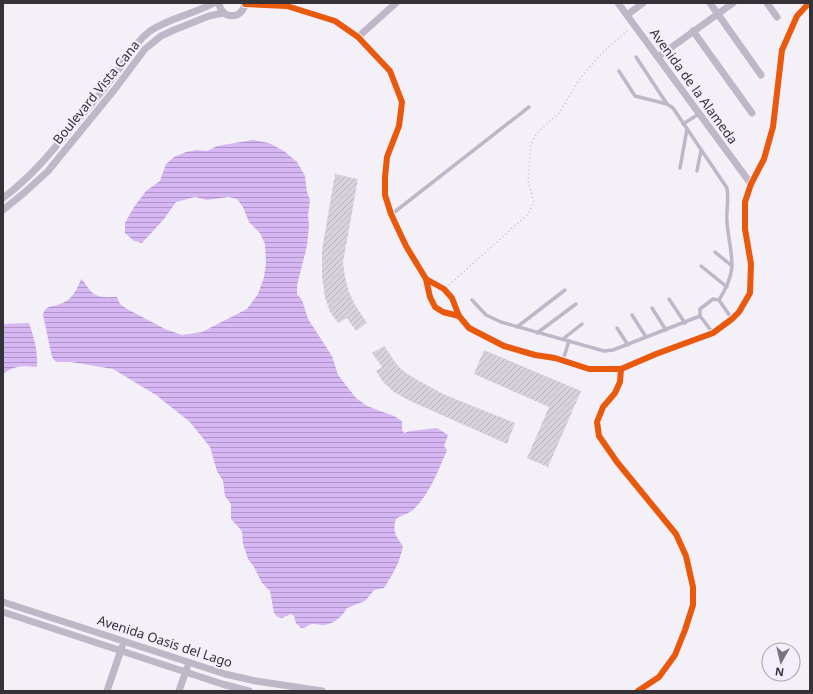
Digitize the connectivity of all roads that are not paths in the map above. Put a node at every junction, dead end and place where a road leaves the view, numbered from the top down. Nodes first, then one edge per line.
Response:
1 (214, 3) edge
2 (219, 3) edge
3 (396, 3) edge
4 (618, 3) edge
5 (643, 3) edge
6 (710, 3) edge
7 (733, 3) edge
8 (767, 3) edge
9 (809, 3) edge
10 (245, 4) edge
11 (223, 13) junction
12 (718, 14) junction
13 (627, 15) junction
14 (777, 17) dead end
15 (693, 31) junction
16 (358, 37) junction
17 (636, 57) dead end
18 (658, 57) junction
19 (618, 72) dead end
20 (761, 75) dead end
21 (668, 104) junction
22 (529, 107) dead end
23 (752, 113) dead end
24 (700, 114) junction
25 (683, 124) junction
26 (687, 129) junction
27 (701, 150) junction
28 (680, 168) dead end
29 (697, 171) dead end
30 (751, 184) junction
31 (3, 198) edge
32 (3, 210) edge
33 (391, 214) junction
34 (715, 252) dead end
35 (701, 266) dead end
36 (732, 266) junction
37 (426, 279) junction
38 (726, 287) junction
39 (565, 290) dead end
40 (669, 299) dead end
41 (472, 300) dead end
42 (719, 300) junction
43 (576, 304) dead end
44 (652, 308) dead end
45 (632, 315) dead end
46 (460, 316) junction
47 (700, 316) junction
48 (732, 319) junction
49 (685, 323) junction
50 (582, 324) dead end
51 (517, 327) junction
52 (617, 328) dead end
53 (666, 330) junction
54 (537, 333) junction
55 (713, 333) junction
56 (646, 337) junction
57 (563, 339) junction
58 (569, 341) junction
59 (628, 345) junction
60 (563, 360) junction
61 (621, 369) junction
62 (5, 602) edge
63 (4, 613) edge
64 (87, 629) junction
65 (84, 639) junction
66 (124, 641) junction
67 (121, 651) junction
68 (189, 662) junction
69 (186, 672) junction
70 (273, 687) edge
71 (107, 691) edge
72 (179, 691) edge
73 (249, 691) edge
74 (322, 691) edge
75 (638, 691) edge

1 - 31 street, Boulevard Vista Cana
2 - 11 street
3 - 16 street
4 - 13 street, Avenida de la Alameda
5 - 13 street
6 - 12 street
7 - 12 street
8 - 14 street
9 - 30 street
10 - 11 street, Boulevard Vista Cana
10 - 16 street
11 - 32 street, Boulevard Vista Cana
12 - 15 street
12 - 20 street
13 - 18 street, Avenida de la Alameda
15 - 18 street
15 - 23 street
16 - 33 street
17 - 21 lane
18 - 24 street, Avenida de la Alameda
19 - 21 lane
21 - 25 lane
22 - 33 lane
24 - 25 lane
24 - 30 street, Avenida de la Alameda
25 - 26 lane
26 - 27 lane
26 - 28 lane
27 - 29 lane
27 - 36 lane
30 - 48 street
33 - 37 street
34 - 36 lane
35 - 38 lane
36 - 38 lane
37 - 46 street
37 - 46 street
38 - 42 lane
39 - 51 lane
40 - 49 lane
41 - 51 lane
42 - 47 lane
42 - 48 lane
43 - 54 lane
44 - 53 lane
45 - 56 lane
46 - 60 street
47 - 49 lane
47 - 55 lane
48 - 55 street
49 - 53 lane
50 - 57 lane
51 - 54 lane
52 - 59 lane
53 - 56 lane
54 - 57 lane
55 - 61 street
56 - 59 lane
57 - 58 lane
58 - 59 lane
58 - 60 lane
60 - 61 street
61 - 75 street
62 - 63 street
62 - 64 street, Avenida Oasis del Lago
63 - 65 street, Avenida Oasis del Lago
64 - 65 street
64 - 66 street, Avenida Oasis del Lago
65 - 67 street, Avenida Oasis del Lago
66 - 67 street
66 - 68 street, Avenida Oasis del Lago
67 - 69 street, Avenida Oasis del Lago
67 - 71 street
68 - 69 street
68 - 70 street, Avenida Oasis del Lago
69 - 72 street
69 - 73 street, Avenida Oasis del Lago
70 - 74 street, Avenida Oasis del Lago

